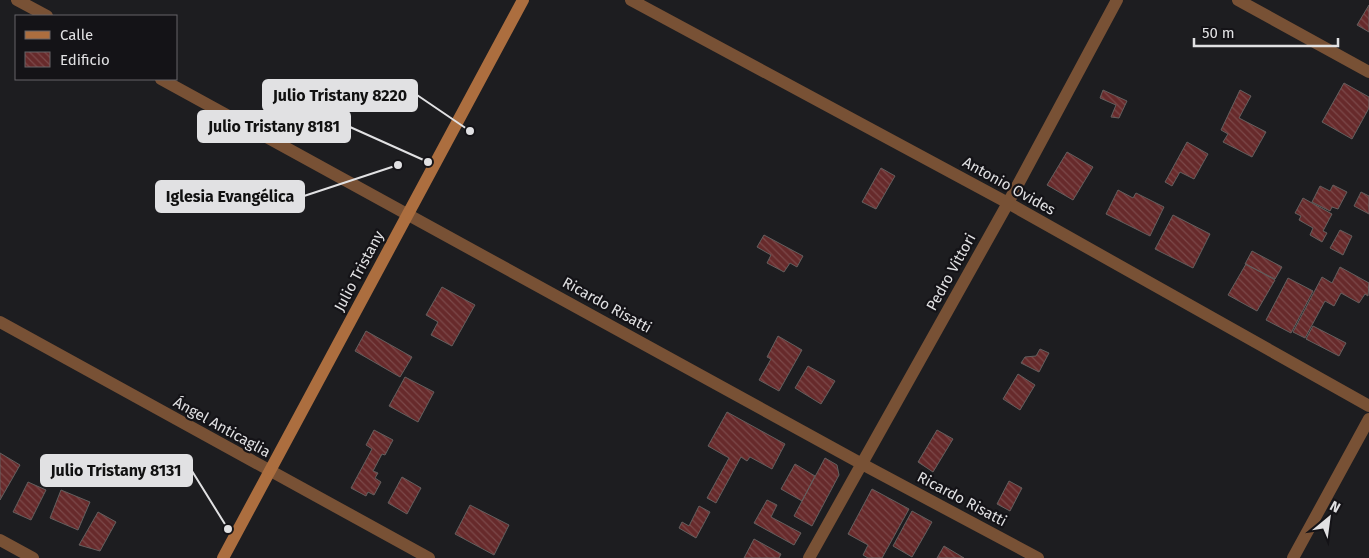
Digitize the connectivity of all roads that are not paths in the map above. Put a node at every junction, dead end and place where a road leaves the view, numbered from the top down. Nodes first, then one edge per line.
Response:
1 (18, 0) edge
2 (523, 0) edge
3 (631, 0) edge
4 (1117, 0) edge
5 (1238, 0) edge
6 (45, 15) edge
7 (1369, 72) edge
8 (164, 80) edge
9 (1008, 203) junction
10 (409, 214) junction
11 (0, 322) edge
12 (1369, 406) edge
13 (1369, 419) edge
14 (862, 464) junction
15 (270, 472) junction
16 (0, 540) edge
17 (33, 558) edge
18 (223, 558) edge
19 (429, 558) edge
20 (809, 558) edge
21 (1038, 558) edge
22 (1293, 558) edge

1 - 6 street
2 - 10 main road, Julio Tristany
3 - 9 street, Antonio Ovides
4 - 9 street, Pedro Vittori
5 - 7 street
8 - 10 street, Ricardo Risatti
9 - 12 street, Antonio Ovides
9 - 14 street, Pedro Vittori
10 - 14 street, Ricardo Risatti
10 - 15 main road, Julio Tristany
11 - 15 street, Ángel Anticaglia
13 - 22 street
14 - 20 street, Pedro Vittori
14 - 21 street, Ricardo Risatti
15 - 18 main road, Julio Tristany
15 - 19 street, Ángel Anticaglia
16 - 17 street

